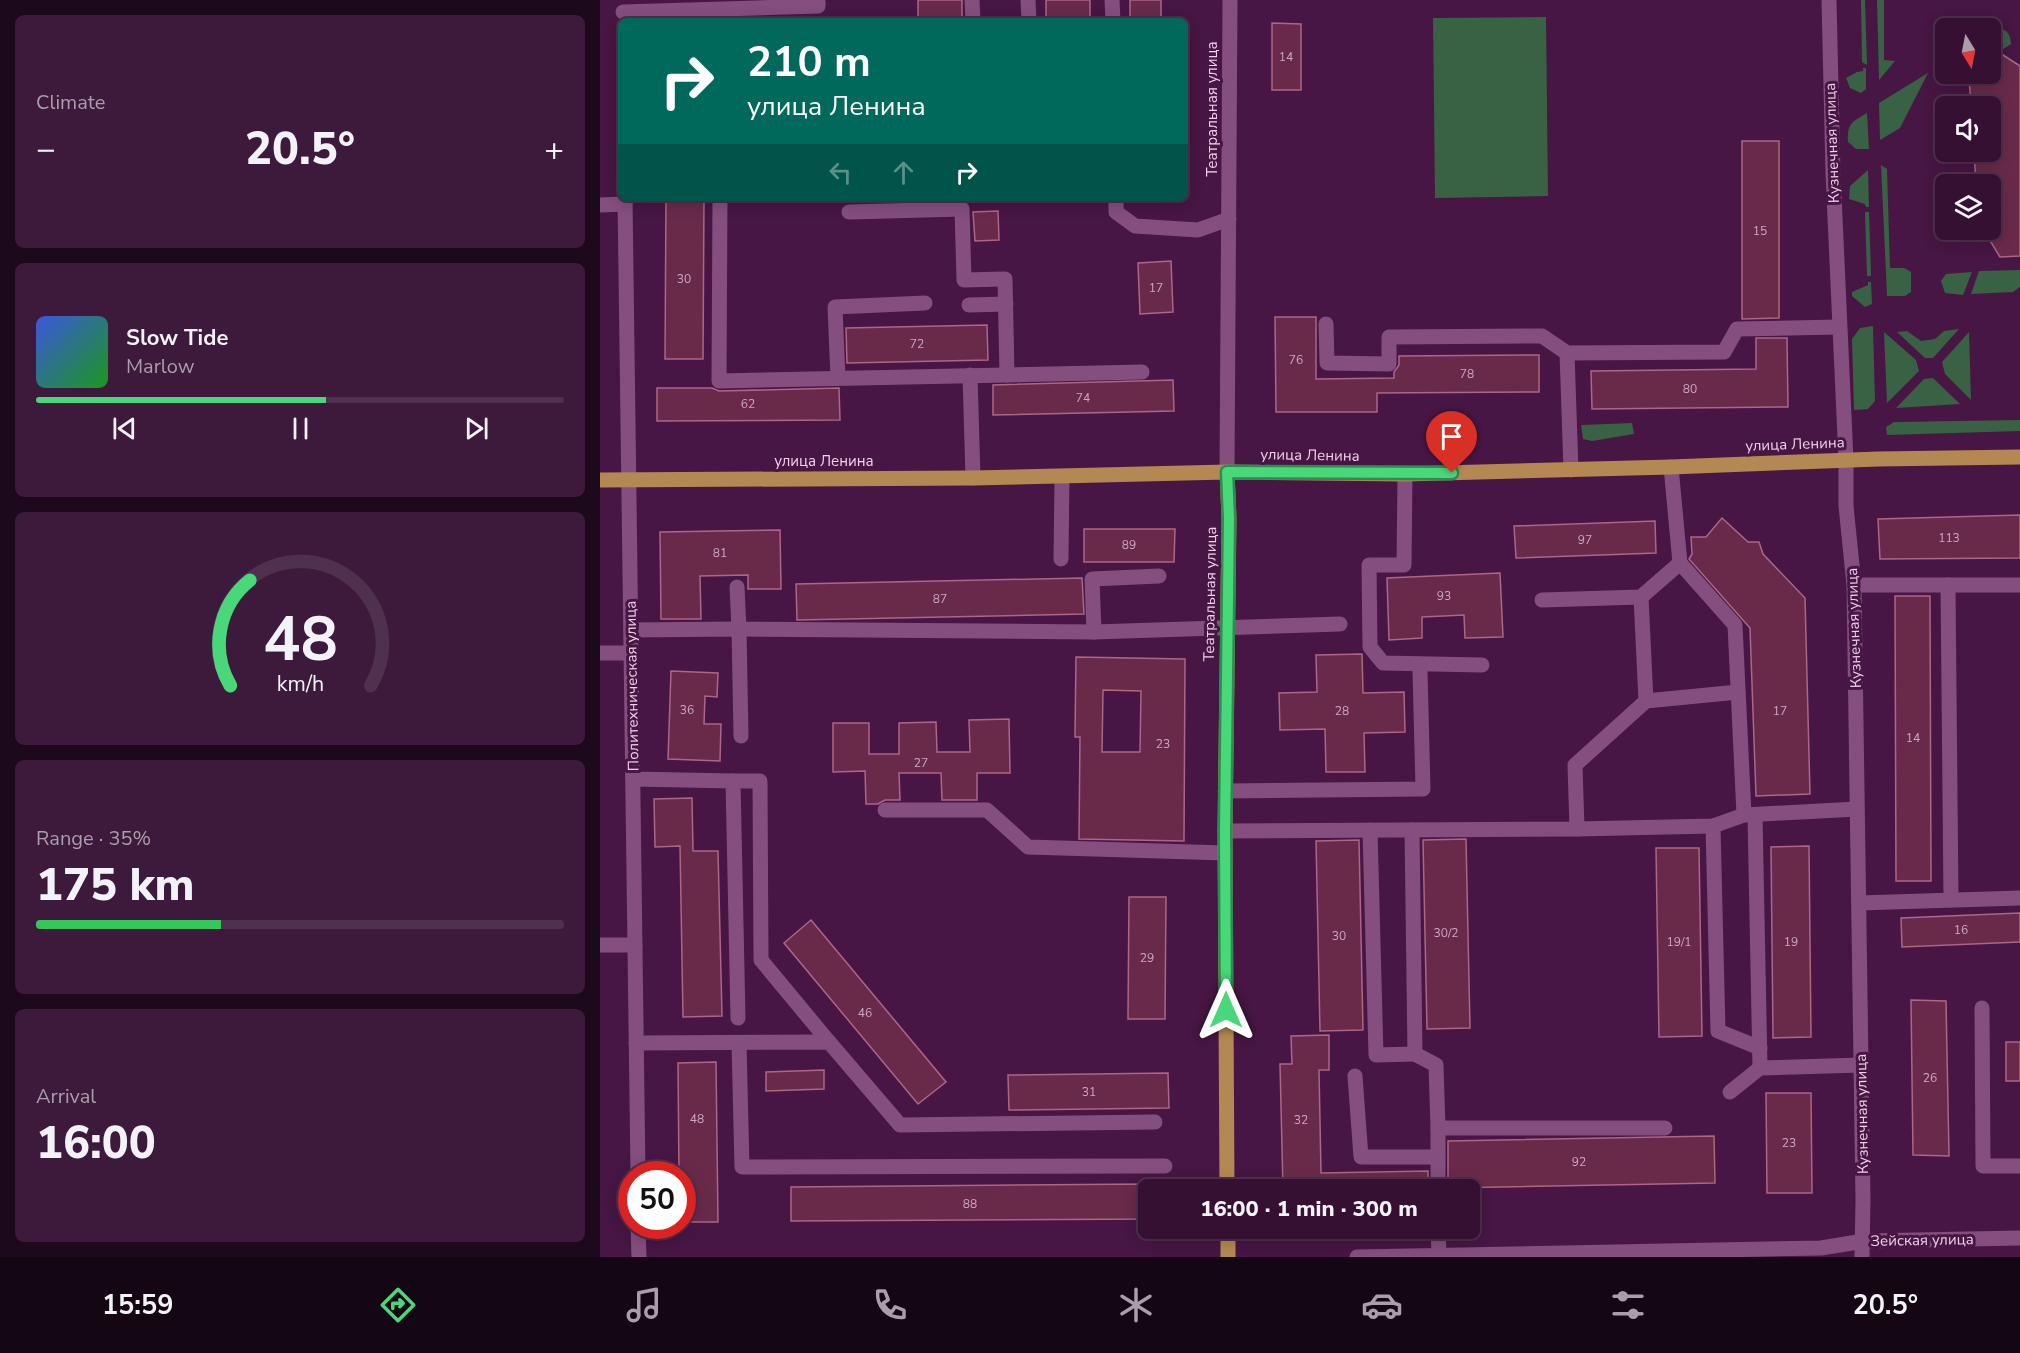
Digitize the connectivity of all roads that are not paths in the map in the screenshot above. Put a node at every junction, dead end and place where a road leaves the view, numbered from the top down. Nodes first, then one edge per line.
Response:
1 (818, 0) edge
2 (972, 0) edge
3 (1028, 0) edge
4 (1112, 0) edge
5 (1230, 0) edge
6 (1829, 0) edge
7 (623, 11) edge
8 (973, 18) edge
9 (1029, 18) edge
10 (1113, 18) edge
11 (625, 201) edge
12 (720, 201) edge
13 (1116, 201) edge
14 (600, 205) edge
15 (849, 212) dead end
16 (1229, 219) junction
17 (925, 303) dead end
18 (1006, 304) junction
19 (969, 305) dead end
20 (1326, 324) dead end
21 (1839, 327) junction
22 (1567, 353) junction
23 (1142, 372) dead end
24 (970, 375) junction
25 (1007, 375) junction
26 (838, 378) junction
27 (2020, 457) edge
28 (1846, 460) junction
29 (1671, 467) junction
30 (1570, 470) junction
31 (1227, 472) junction
32 (1405, 474) junction
33 (1062, 477) junction
34 (973, 478) junction
35 (629, 479) junction
36 (600, 480) edge
37 (1061, 559) dead end
38 (1680, 563) junction
39 (1159, 576) dead end
40 (1854, 585) junction
41 (1948, 585) junction
42 (2020, 585) edge
43 (737, 587) dead end
44 (1641, 597) junction
45 (1542, 600) dead end
46 (1340, 624) dead end
47 (1227, 628) junction
48 (739, 629) junction
49 (631, 630) junction
50 (1094, 632) junction
51 (600, 653) edge
52 (631, 653) junction
53 (1482, 665) dead end
54 (1420, 671) dead end
55 (1738, 692) junction
56 (1646, 701) junction
57 (741, 736) dead end
58 (633, 779) junction
59 (733, 781) junction
60 (1225, 791) junction
61 (1857, 809) junction
62 (885, 810) dead end
63 (1749, 815) junction
64 (1713, 826) junction
65 (1576, 829) junction
66 (1370, 830) junction
67 (1412, 830) junction
68 (1225, 831) junction
69 (1225, 853) junction
70 (2020, 898) edge
71 (1951, 900) junction
72 (1858, 903) junction
73 (600, 945) edge
74 (635, 945) junction
75 (1982, 1008) dead end
76 (738, 1018) dead end
77 (829, 1042) junction
78 (636, 1043) junction
79 (739, 1043) junction
80 (1760, 1048) junction
81 (1415, 1054) junction
82 (1861, 1065) junction
83 (1760, 1068) junction
84 (1355, 1076) dead end
85 (1730, 1092) dead end
86 (1155, 1122) dead end
87 (1438, 1128) junction
88 (1665, 1128) dead end
89 (1438, 1157) junction
90 (638, 1161) edge
91 (1165, 1166) dead end
92 (2020, 1166) edge
93 (1227, 1179) edge
94 (1438, 1179) edge
95 (2020, 1238) edge
96 (638, 1239) edge
97 (1228, 1239) edge
98 (1438, 1239) edge
99 (1864, 1241) junction
100 (1710, 1254) edge
101 (1438, 1255) junction
102 (639, 1257) edge
103 (1228, 1257) edge
104 (1357, 1257) edge
105 (1862, 1257) edge

1 - 7 street
2 - 8 street
3 - 9 street
4 - 10 street
5 - 16 street, Театральная улица
6 - 21 street, Кузнечная улица
11 - 14 street
11 - 35 street, Политехническая улица
12 - 26 street
13 - 16 street
15 - 18 street
16 - 31 street, Театральная улица
17 - 26 street
18 - 19 street
18 - 25 street
20 - 22 street
21 - 22 street
21 - 28 street, Кузнечная улица
22 - 30 street
23 - 25 street
24 - 25 street
24 - 26 street
24 - 34 street
27 - 28 main road, улица Ленина
28 - 29 main road, улица Ленина
28 - 40 street, Кузнечная улица
29 - 30 main road, улица Ленина
29 - 38 street
30 - 32 main road, улица Ленина
31 - 32 main road, улица Ленина
31 - 33 main road, улица Ленина
31 - 47 main road, Театральная улица
32 - 53 street
33 - 34 main road, улица Ленина
33 - 37 street
34 - 35 main road, улица Ленина
35 - 36 main road, улица Ленина
35 - 49 street, Политехническая улица
38 - 44 street
38 - 55 street
39 - 50 street
40 - 41 street
40 - 61 street, Кузнечная улица
41 - 42 street
41 - 71 street
43 - 48 street
44 - 45 street
44 - 56 street
46 - 47 street
47 - 50 street
47 - 60 main road, Театральная улица
48 - 49 street
48 - 50 street
48 - 57 street
49 - 52 street, Политехническая улица
51 - 52 street
52 - 58 street, Политехническая улица
54 - 60 street
55 - 56 street
55 - 63 street
56 - 65 street
58 - 59 street
58 - 74 street, Политехническая улица
59 - 76 street
59 - 77 street
60 - 68 main road, Театральная улица
61 - 63 street
61 - 72 street, Кузнечная улица
62 - 69 street
63 - 64 street
63 - 80 street
64 - 65 street
64 - 80 street
65 - 67 street
66 - 67 street
66 - 68 street
66 - 81 street
67 - 81 street
68 - 69 main road, Театральная улица
69 - 93 main road, Театральная улица
70 - 71 street
71 - 72 street
72 - 82 street, Кузнечная улица
73 - 74 street
74 - 78 street, Политехническая улица
75 - 92 street
77 - 79 street
77 - 86 street
78 - 79 street
78 - 90 street, Политехническая улица
79 - 91 street
80 - 83 street
81 - 87 street
82 - 83 street
82 - 99 street, Кузнечная улица
83 - 85 street
84 - 89 street
87 - 88 street
87 - 89 street
89 - 94 street
95 - 99 street, Зейская улица
96 - 102 street
97 - 103 main road
98 - 101 street
99 - 100 street, Зейская улица
99 - 105 street, Кузнечная улица
100 - 101 street, Зейская улица
101 - 104 street, Зейская улица

